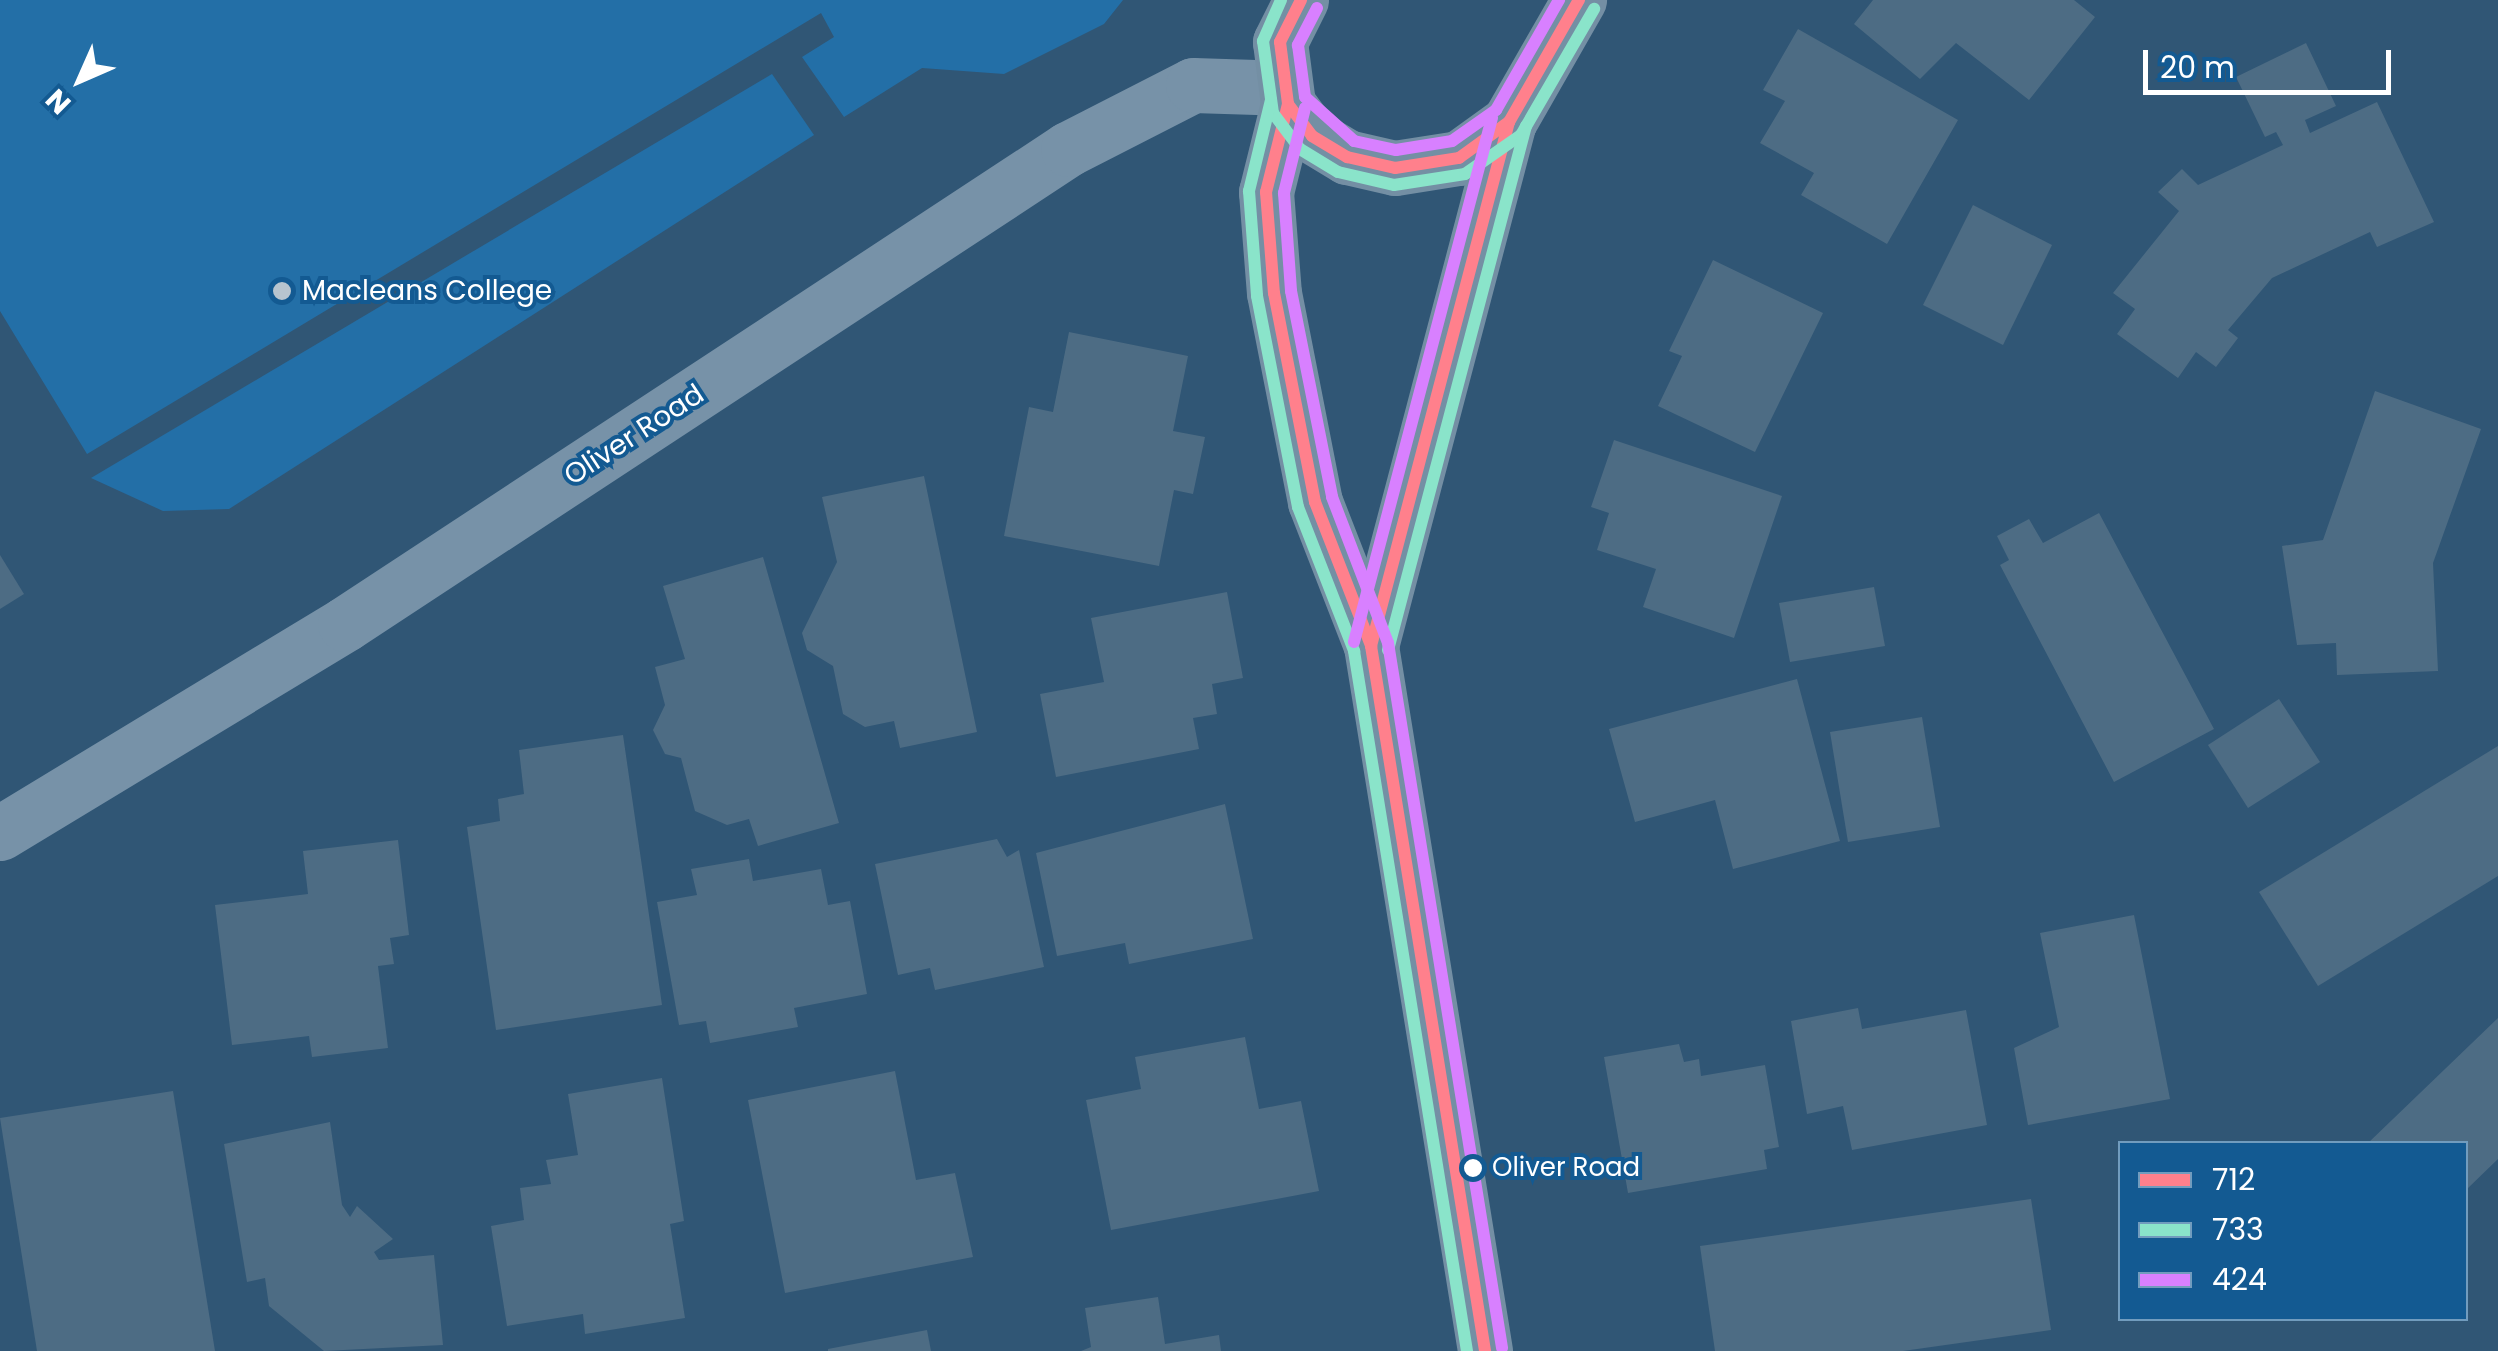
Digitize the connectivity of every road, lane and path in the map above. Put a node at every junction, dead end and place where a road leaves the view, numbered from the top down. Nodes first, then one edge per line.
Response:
1 (1580, 0) edge
2 (1280, 47) edge
3 (1509, 122) junction
4 (1371, 646) junction
5 (0, 834) edge
6 (1485, 1351) edge

1 - 3 main road
2 - 3 main road
2 - 4 main road
2 - 5 street, Oliver Road
3 - 4 main road
4 - 6 main road

